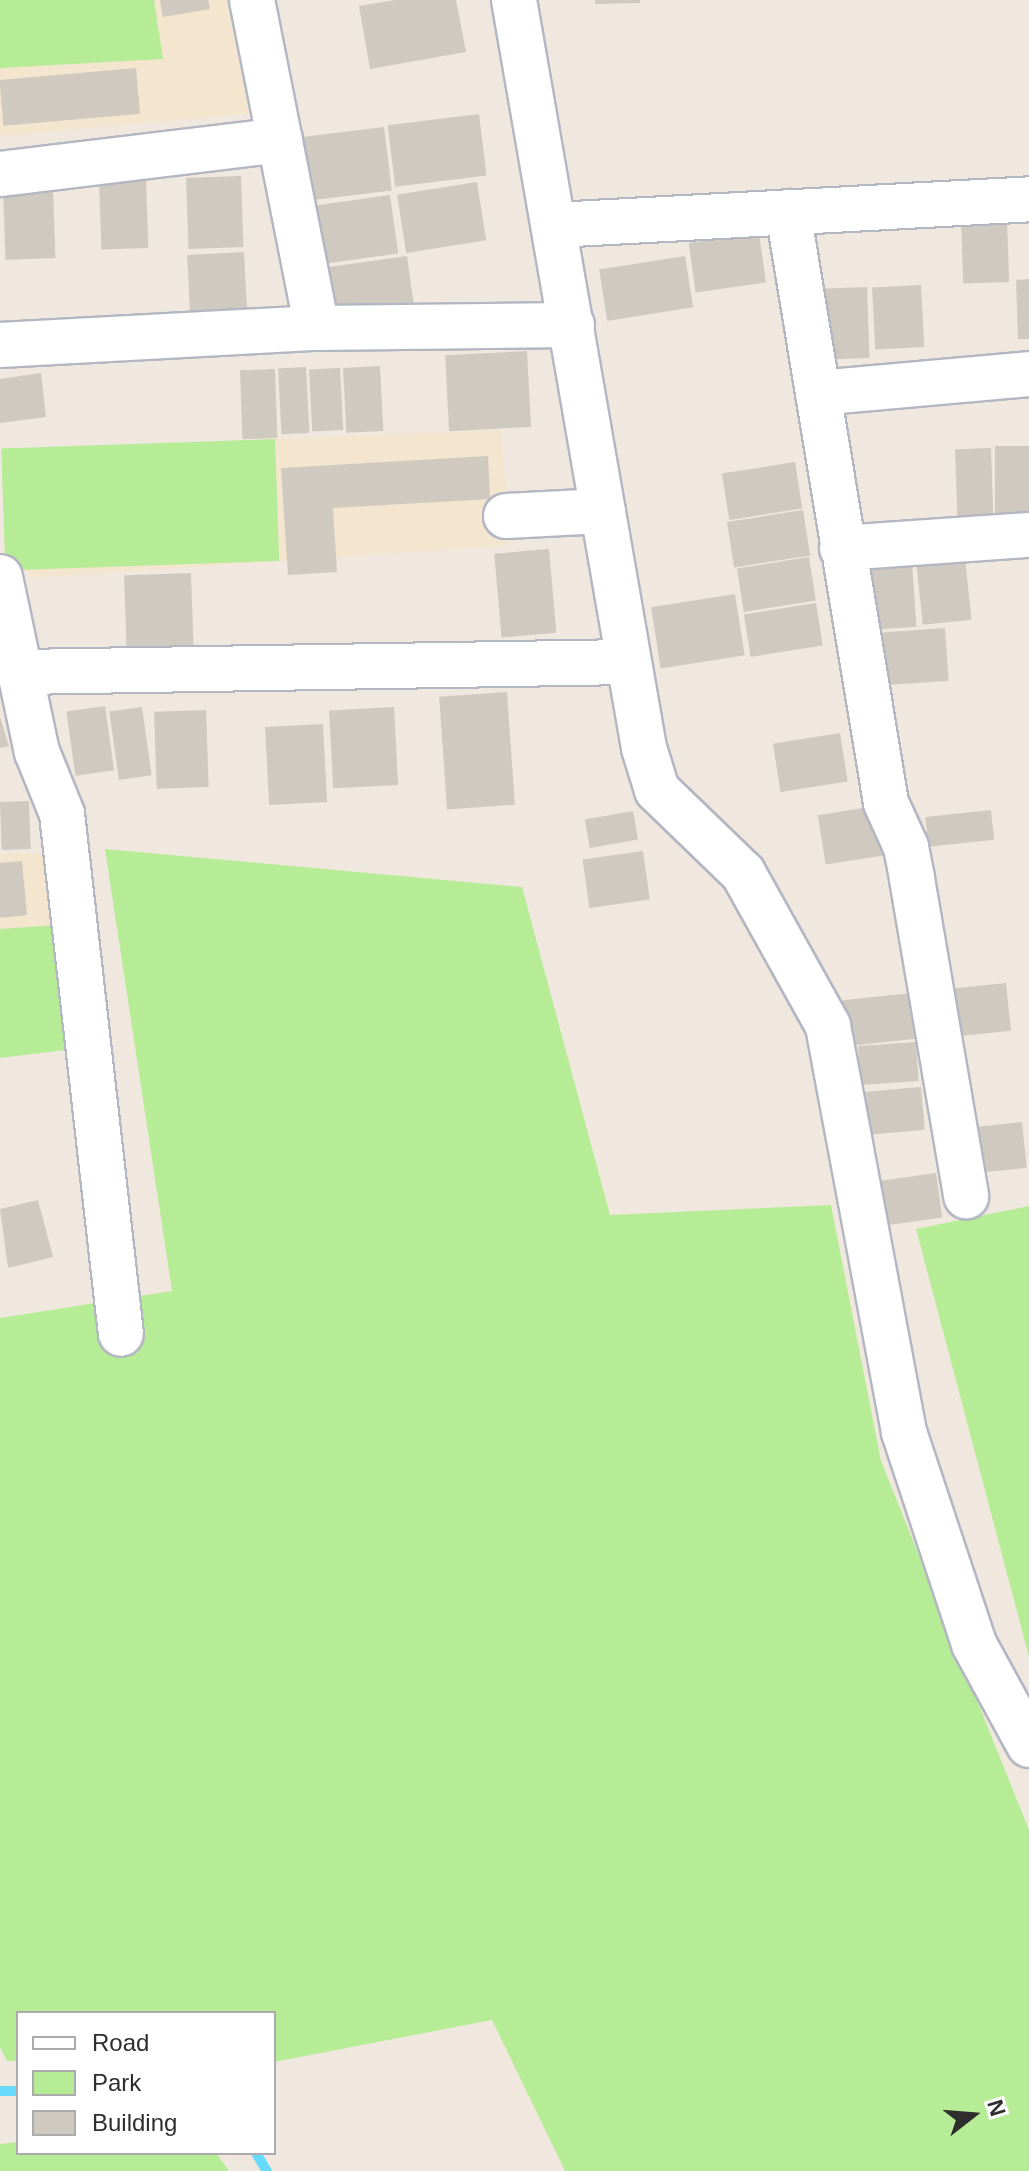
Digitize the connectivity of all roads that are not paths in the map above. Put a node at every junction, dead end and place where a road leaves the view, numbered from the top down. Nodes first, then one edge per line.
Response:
1 (252, 0) edge
2 (514, 0) edge
3 (280, 140) junction
4 (0, 174) edge
5 (1029, 199) edge
6 (788, 212) junction
7 (555, 225) junction
8 (572, 325) junction
9 (317, 328) junction
10 (0, 345) edge
11 (1029, 374) edge
12 (818, 393) junction
13 (603, 511) junction
14 (506, 516) dead end
15 (1029, 535) edge
16 (842, 548) junction
17 (0, 577) edge
18 (628, 662) junction
19 (20, 672) junction
20 (966, 1196) dead end
21 (121, 1334) dead end
22 (1029, 1745) edge

1 - 3 street
2 - 7 street
3 - 4 street
3 - 9 street
5 - 6 street
6 - 7 street
6 - 12 street
7 - 8 street
8 - 9 street
8 - 13 street
9 - 10 street
11 - 12 street
12 - 16 street
13 - 14 street
13 - 18 street
15 - 16 street
16 - 20 street
17 - 19 street
18 - 19 street
18 - 22 street
19 - 21 street

